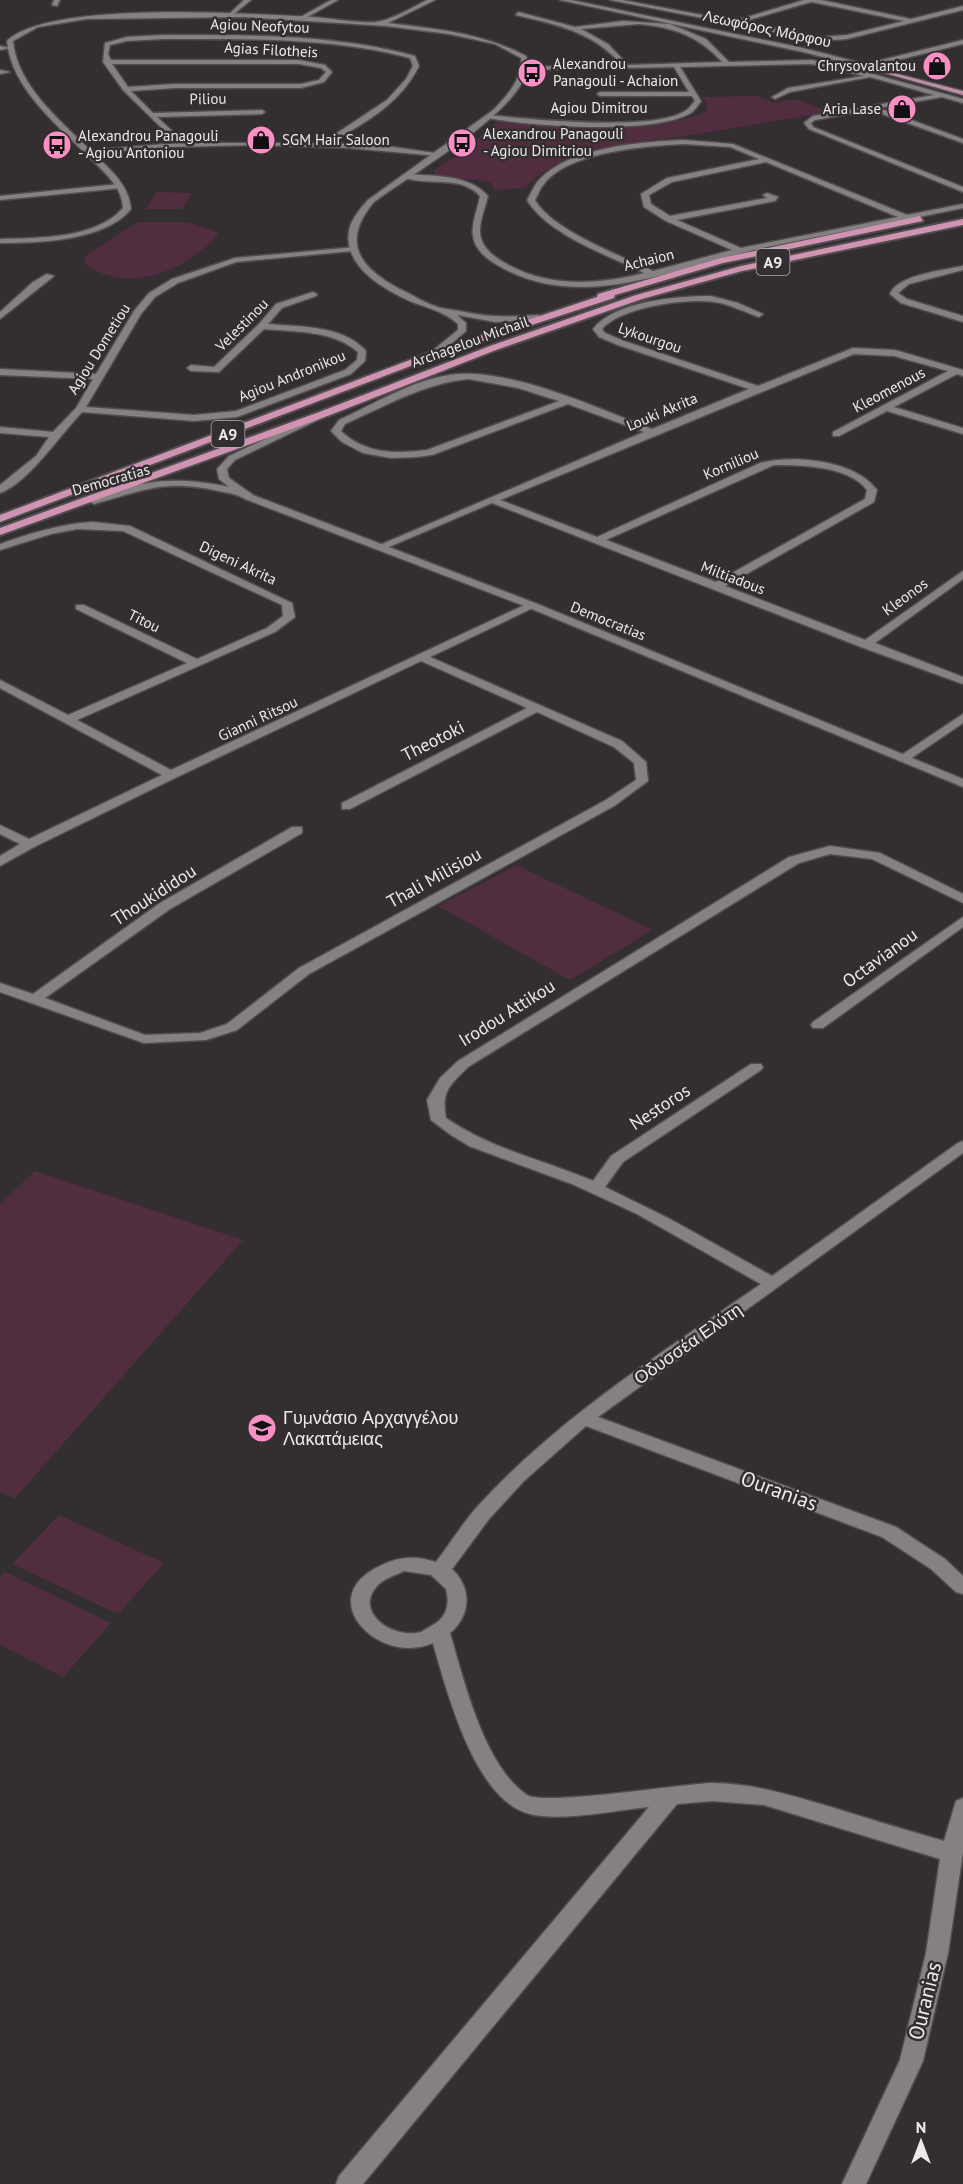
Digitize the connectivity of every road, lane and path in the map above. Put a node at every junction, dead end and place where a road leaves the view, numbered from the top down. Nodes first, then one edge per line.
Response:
1 (248, 0) edge
2 (335, 0) edge
3 (432, 0) edge
4 (562, 0) edge
5 (613, 0) edge
6 (811, 0) edge
7 (963, 8) edge
8 (946, 13) junction
9 (518, 14) dead end
10 (228, 16) junction
11 (963, 16) edge
12 (300, 19) junction
13 (913, 21) junction
14 (378, 24) junction
15 (731, 24) junction
16 (577, 28) junction
17 (963, 42) edge
18 (3, 48) edge
19 (106, 62) junction
20 (727, 64) junction
21 (865, 66) junction
22 (677, 67) junction
23 (628, 68) junction
24 (524, 69) junction
25 (6, 74) edge
26 (873, 75) junction
27 (125, 89) junction
28 (22, 93) dead end
29 (963, 93) edge
30 (600, 94) dead end
31 (694, 94) junction
32 (945, 95) junction
33 (775, 97) dead end
34 (963, 101) edge
35 (872, 108) junction
36 (262, 112) dead end
37 (154, 115) junction
38 (489, 117) junction
39 (963, 141) edge
40 (325, 143) junction
41 (182, 144) junction
42 (82, 153) junction
43 (438, 154) junction
44 (767, 160) junction
45 (405, 176) junction
46 (119, 186) junction
47 (963, 190) edge
48 (767, 195) dead end
49 (1, 196) edge
50 (963, 206) edge
51 (963, 211) edge
52 (963, 216) edge
53 (907, 218) junction
54 (669, 219) junction
55 (963, 222) edge
56 (963, 228) edge
57 (0, 241) edge
58 (353, 249) junction
59 (740, 251) junction
60 (963, 268) edge
61 (650, 273) junction
62 (50, 276) dead end
63 (313, 294) dead end
64 (590, 302) junction
65 (431, 306) junction
66 (759, 314) dead end
67 (587, 315) junction
68 (0, 316) edge
69 (537, 318) junction
70 (963, 319) edge
71 (262, 326) junction
72 (434, 354) junction
73 (191, 368) dead end
74 (0, 372) edge
75 (959, 372) edge
76 (100, 377) junction
77 (757, 388) junction
78 (565, 402) junction
79 (888, 408) junction
80 (80, 409) junction
81 (326, 413) junction
82 (0, 430) edge
83 (963, 431) edge
84 (652, 432) junction
85 (836, 434) dead end
86 (55, 435) junction
87 (0, 490) edge
88 (240, 492) junction
89 (93, 500) junction
90 (492, 500) junction
91 (0, 519) edge
92 (5, 530) edge
93 (596, 541) junction
94 (0, 547) edge
95 (380, 547) junction
96 (963, 574) edge
97 (715, 587) junction
98 (531, 605) junction
99 (80, 607) dead end
100 (864, 645) junction
101 (421, 657) junction
102 (195, 662) junction
103 (963, 681) edge
104 (0, 683) edge
105 (536, 708) junction
106 (963, 718) edge
107 (69, 719) junction
108 (903, 758) junction
109 (171, 775) junction
110 (963, 783) edge
111 (346, 806) dead end
112 (0, 829) edge
113 (297, 830) dead end
114 (29, 844) junction
115 (0, 862) edge
116 (963, 899) edge
117 (963, 921) edge
118 (0, 987) edge
119 (35, 999) junction
120 (818, 1025) dead end
121 (756, 1067) dead end
122 (963, 1146) edge
123 (596, 1188) junction
124 (773, 1284) junction
125 (583, 1418) junction
126 (440, 1571) junction
127 (963, 1587) edge
128 (440, 1632) junction
129 (672, 1794) junction
130 (963, 1807) edge
131 (952, 1853) junction
132 (348, 2184) edge
133 (854, 2184) edge

1 - 10 street
2 - 12 street
3 - 14 street
4 - 21 street, Λεωφόρος Μόρφου
5 - 15 street
6 - 13 street
6 - 15 street
7 - 8 street
8 - 11 street
8 - 13 street
9 - 16 street
10 - 12 street
10 - 18 street
12 - 14 street
13 - 15 street
14 - 24 street
16 - 20 street
16 - 23 street
17 - 21 street
18 - 25 street
19 - 27 street
19 - 27 street, Agias Filotheis
19 - 40 street, Agiou Neofytou
20 - 22 street
20 - 26 street
21 - 29 main road, Λεωφόρος Μόρφου
22 - 23 street
22 - 31 street
23 - 24 street
24 - 38 street
26 - 32 street
26 - 33 street
27 - 37 street
28 - 42 street
30 - 31 street
31 - 38 street, Agiou Dimitrou
32 - 34 street
32 - 35 street
35 - 39 street
35 - 47 street
36 - 37 street, Piliou
37 - 41 street
38 - 43 street
40 - 41 street
40 - 43 street
41 - 42 street
42 - 46 street
43 - 45 street
44 - 53 street
44 - 54 street
44 - 61 street
45 - 58 street
45 - 61 street, Achaion
46 - 49 street
46 - 57 street
48 - 54 street
50 - 53 street, Achaion
51 - 64 highway
52 - 64 highway, Archagelou Michail / A9
53 - 59 street, Achaion
54 - 59 street
55 - 67 highway, Archagelou Michail / A9
56 - 67 highway
58 - 65 street
58 - 76 street, Agiou Dometiou
59 - 61 street, Achaion
60 - 70 street
62 - 68 street
63 - 71 street, Velestinou
64 - 69 highway, Archagelou Michail / A9
65 - 69 street
65 - 72 street
66 - 77 street, Lykourgou
67 - 81 highway, Archagelou Michail / A9
69 - 72 highway, Archagelou Michail / A9
71 - 73 street, Velestinou
71 - 80 street, Agiou Andronikou
72 - 91 highway, Archagelou Michail / A9
74 - 76 street
75 - 77 street, Louki Akrita
75 - 79 street, Kleomenous
76 - 80 street, Agiou Dometiou
77 - 84 street, Louki Akrita
78 - 78 street
78 - 84 street
79 - 83 street
79 - 85 street, Kleomenous
80 - 86 street, Agiou Dometiou
81 - 88 street, Democratias
81 - 89 highway, Archagelou Michail / A9
82 - 86 street
84 - 90 street, Louki Akrita
86 - 87 street, Agiou Dometiou
88 - 89 street, Democratias
88 - 95 street, Democratias
89 - 92 highway, Archagelou Michail / A9
90 - 93 street, Miltiadous
90 - 95 street, Louki Akrita
93 - 97 street, Miltiadous
93 - 97 street, Korniliou
94 - 102 street, Digeni Akrita
95 - 98 street, Democratias
96 - 100 street, Kleonos
97 - 100 street, Miltiadous
98 - 101 street, Gianni Ritsou
98 - 108 street, Democratias
99 - 102 street, Titou
100 - 103 street, Miltiadous
101 - 105 street, Thali Milisiou
101 - 109 street, Gianni Ritsou
102 - 107 street, Digeni Akrita
104 - 107 street
105 - 111 street, Theotoki
105 - 119 street, Thali Milisiou
106 - 108 street
107 - 109 street
108 - 110 street, Democratias
109 - 114 street, Gianni Ritsou
112 - 114 street
113 - 119 street, Thoukididou
114 - 115 street, Gianni Ritsou
116 - 123 street, Irodou Attikou
117 - 120 street, Octavianou
118 - 119 street, Thali Milisiou
121 - 123 street, Nestoros
122 - 124 street, Οδυσσέα Ελύτη
123 - 124 street, Irodou Attikou
124 - 125 street, Οδυσσέα Ελύτη
125 - 126 street, Οδυσσέα Ελύτη
125 - 127 street, Ouranias
126 - 128 street
126 - 128 street
128 - 129 street
129 - 131 street
129 - 132 street
130 - 131 street, Ouranias
131 - 133 street, Ouranias

